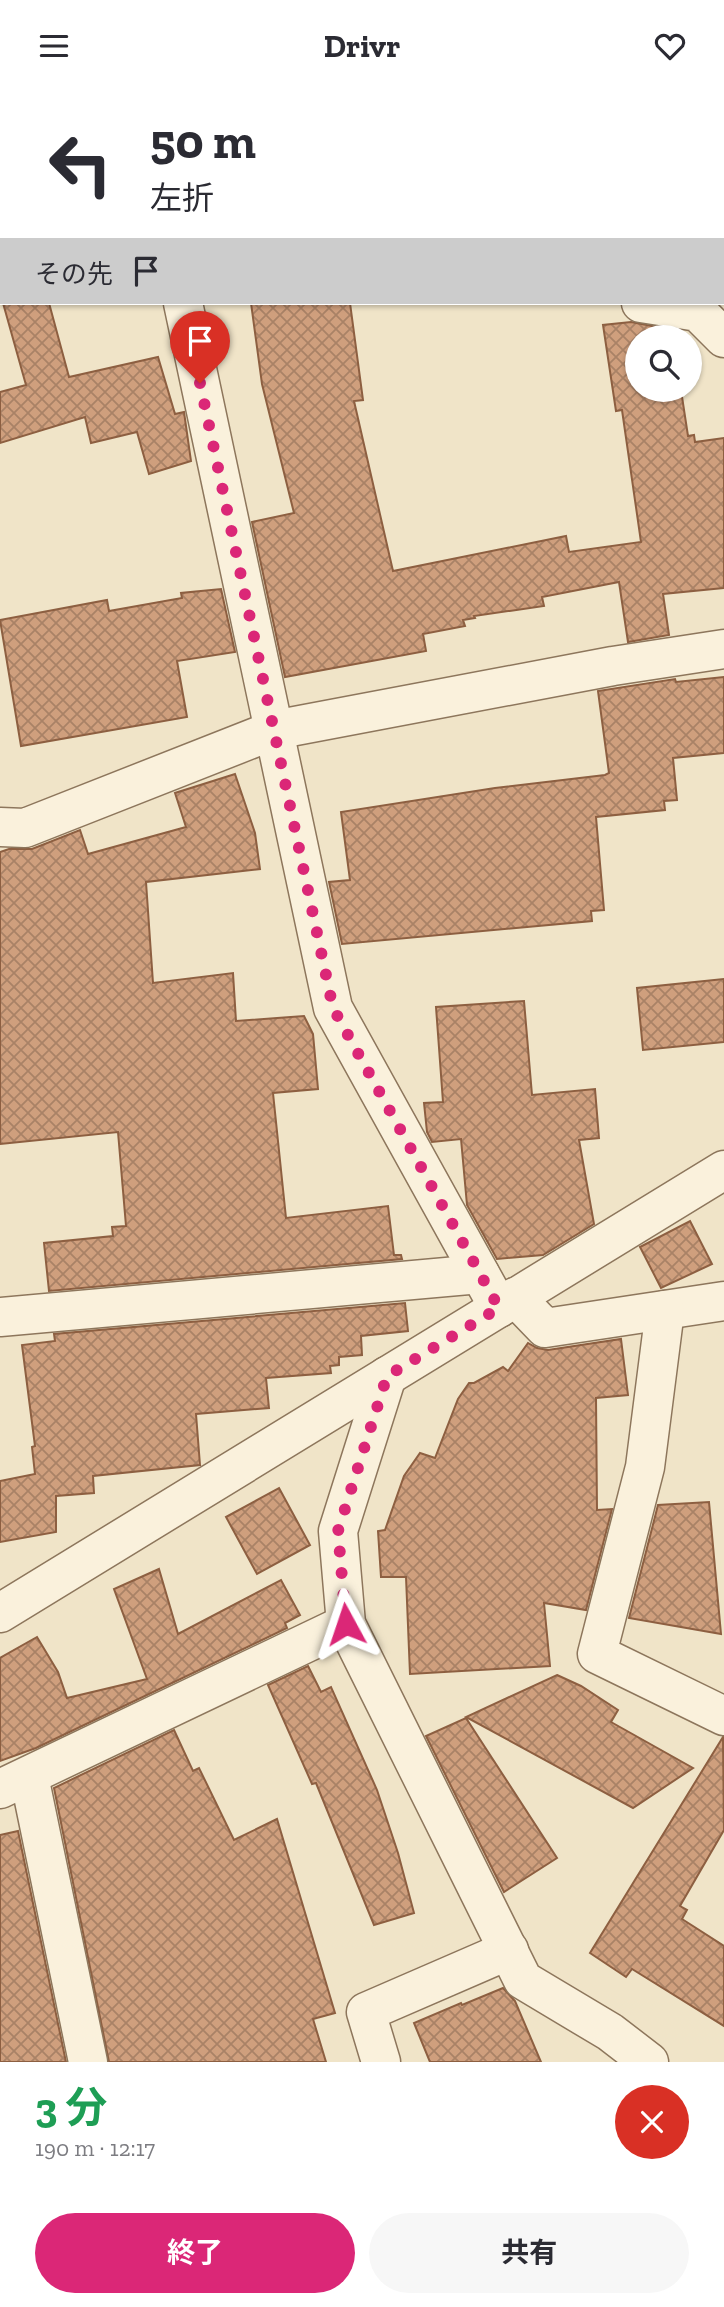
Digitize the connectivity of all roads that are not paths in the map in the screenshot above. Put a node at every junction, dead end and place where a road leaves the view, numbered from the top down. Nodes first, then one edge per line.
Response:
1 (183, 305) edge
2 (655, 305) edge
3 (724, 338) edge
4 (724, 649) edge
5 (274, 730) junction
6 (0, 827) edge
7 (724, 1170) edge
8 (480, 1274) junction
9 (724, 1301) edge
10 (507, 1302) junction
11 (665, 1310) junction
12 (0, 1317) edge
13 (387, 1376) junction
14 (0, 1613) edge
15 (346, 1624) junction
16 (724, 1716) edge
17 (14, 1782) edge
18 (509, 1950) junction
19 (88, 2062) edge
20 (381, 2062) edge
21 (649, 2062) edge

1 - 5 street
2 - 3 street
4 - 5 street
5 - 6 street
5 - 8 street
7 - 10 street
8 - 10 street
8 - 12 street
9 - 11 street
10 - 11 street
10 - 13 street
11 - 16 street
13 - 14 street
13 - 15 street
15 - 17 street
15 - 18 street
17 - 19 street
18 - 20 street
18 - 21 street

